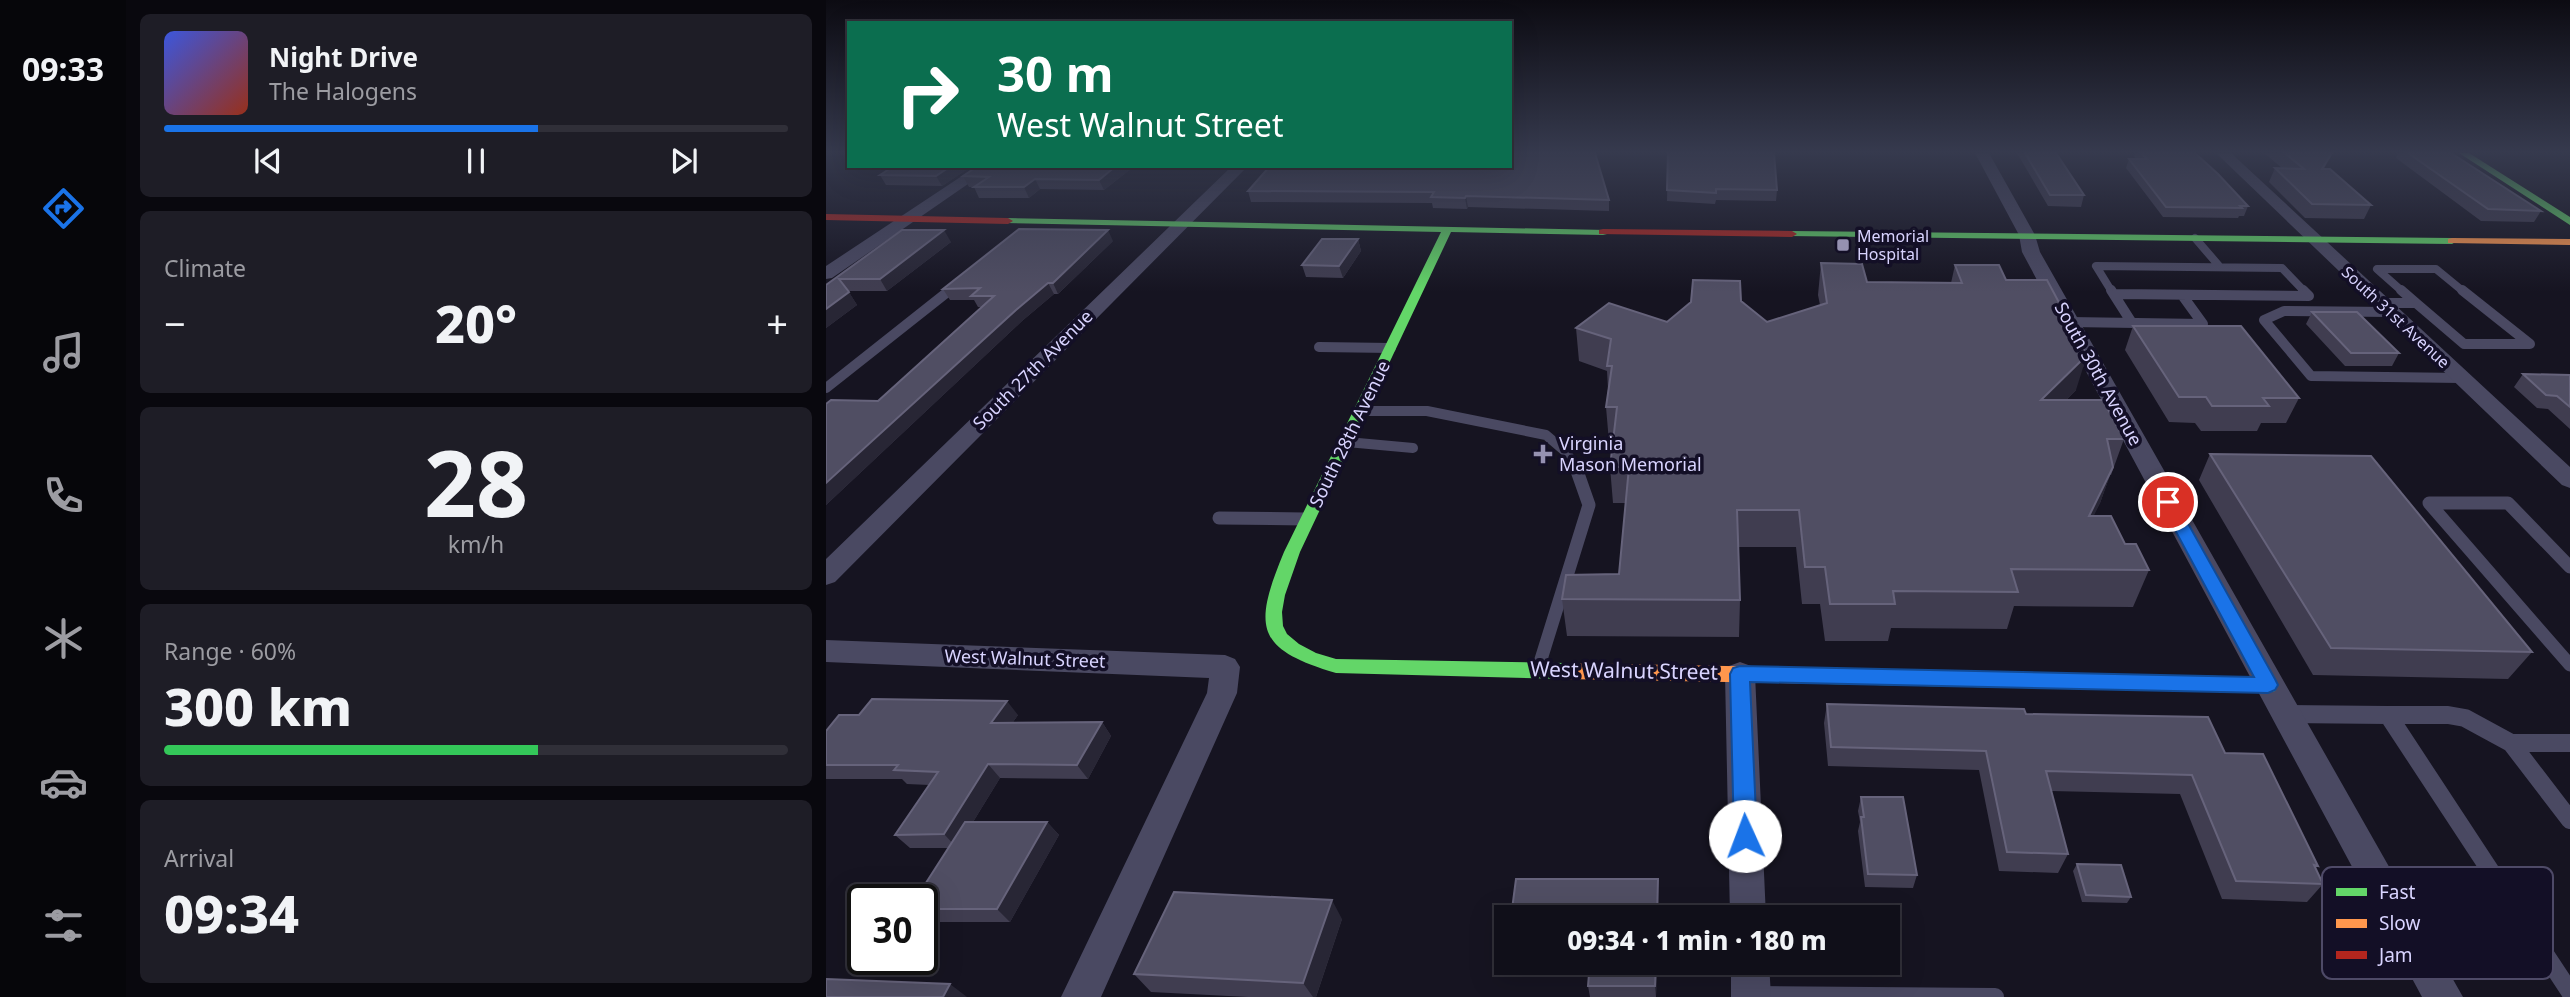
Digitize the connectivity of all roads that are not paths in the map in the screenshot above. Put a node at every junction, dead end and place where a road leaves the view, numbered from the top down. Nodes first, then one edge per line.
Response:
1 (937, 200) edge
2 (1207, 200) edge
3 (2008, 200) edge
4 (2272, 200) edge
5 (2535, 200) edge
6 (826, 217) edge
7 (909, 218) junction
8 (2570, 222) edge
9 (1183, 223) junction
10 (1447, 230) junction
11 (2027, 235) junction
12 (2195, 238) junction
13 (2314, 240) junction
14 (2570, 242) edge
15 (2220, 267) junction
16 (826, 274) edge
17 (961, 281) edge
18 (2114, 294) junction
19 (2182, 295) junction
20 (2416, 303) junction
21 (2386, 307) junction
22 (2070, 322) junction
23 (2132, 323) junction
24 (1319, 348) dead end
25 (1391, 348) junction
26 (2461, 378) junction
27 (826, 388) edge
28 (1360, 411) junction
29 (1346, 442) junction
30 (1413, 448) dead end
31 (2570, 480) edge
32 (1219, 518) dead end
33 (1309, 519) junction
34 (2570, 568) edge
35 (826, 575) edge
36 (1281, 641) joint
37 (826, 651) edge
38 (2570, 665) edge
39 (1538, 670) junction
40 (1740, 674) junction
41 (2268, 685) junction
42 (2285, 714) junction
43 (2388, 715) junction
44 (2511, 743) junction
45 (2570, 743) edge
46 (2570, 820) edge
47 (2370, 867) edge
48 (2488, 867) edge
49 (1748, 905) edge
50 (2553, 966) edge
51 (2433, 979) edge
52 (1750, 985) edge
53 (2570, 992) edge
54 (1852, 996) edge
55 (1081, 997) edge
56 (1940, 997) edge
57 (1995, 997) edge
58 (2443, 997) edge

1 - 7 street
2 - 9 street, South 27th Avenue
3 - 11 street, South 30th Avenue
4 - 13 street, South 31st Avenue
5 - 8 main road
6 - 7 main road
7 - 9 main road
7 - 16 street
9 - 10 main road
9 - 35 street, South 27th Avenue
10 - 11 main road
10 - 25 main road, South 28th Avenue
11 - 12 main road
11 - 22 street, South 30th Avenue
12 - 13 main road
12 - 15 lane
13 - 14 main road
13 - 21 street, South 31st Avenue
15 - 18 lane
15 - 19 lane
17 - 27 lane
18 - 19 lane
18 - 23 lane
19 - 23 lane
20 - 20 lane
20 - 21 lane
21 - 26 street, South 31st Avenue
21 - 26 lane
22 - 23 lane
22 - 41 street, South 30th Avenue
24 - 25 lane
25 - 28 main road, South 28th Avenue
26 - 31 street, South 31st Avenue
28 - 29 main road, South 28th Avenue
28 - 39 lane
29 - 30 lane
29 - 33 main road, South 28th Avenue
32 - 33 lane
33 - 36 main road, South 28th Avenue
34 - 38 lane
36 - 39 main road, West Walnut Street
37 - 55 street, West Walnut Street
39 - 40 main road, West Walnut Street
40 - 41 main road, West Walnut Street
40 - 49 street
41 - 42 street, South 30th Avenue
42 - 43 lane
42 - 47 street, South 30th Avenue
43 - 44 lane
43 - 48 lane
44 - 45 lane
44 - 46 lane
50 - 53 lane
51 - 58 street, South 30th Avenue
52 - 54 lane
54 - 56 lane
56 - 57 lane

